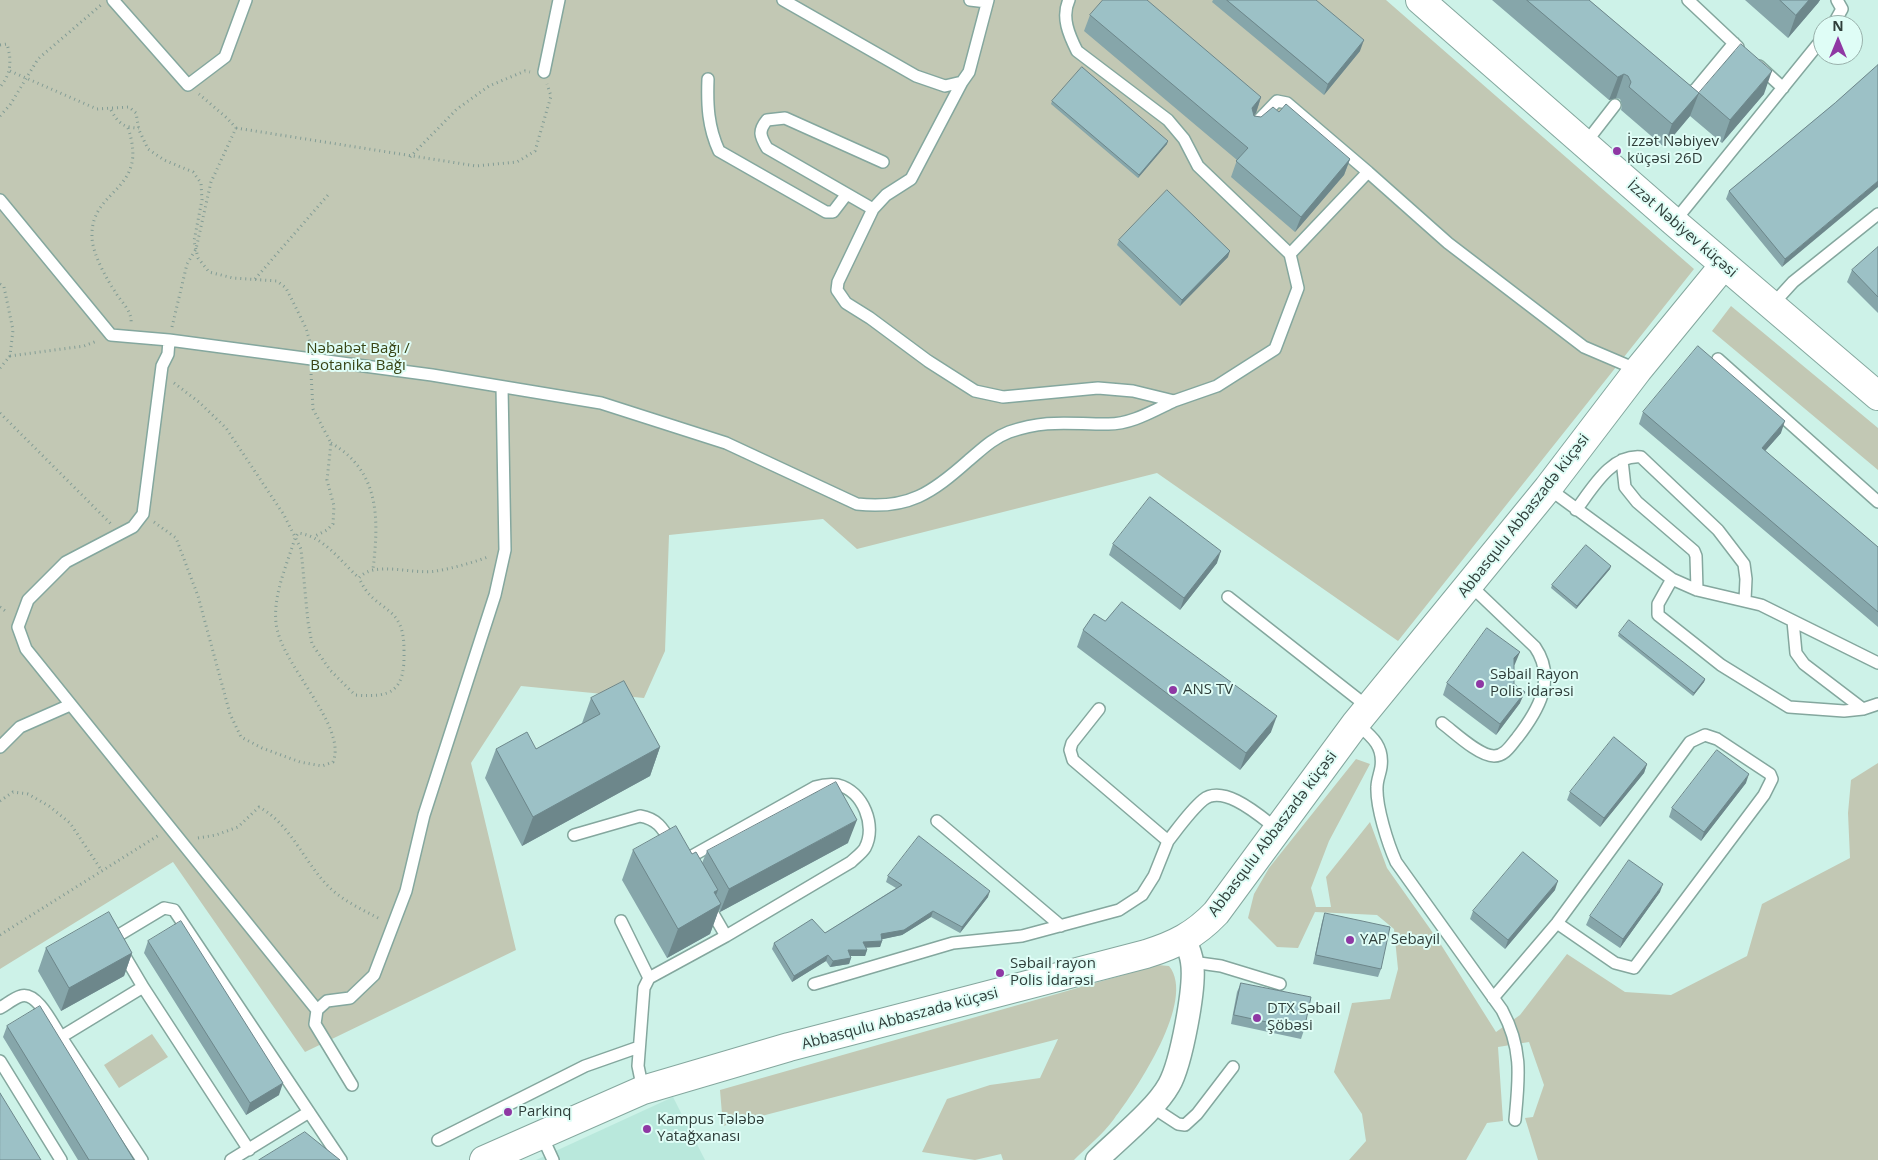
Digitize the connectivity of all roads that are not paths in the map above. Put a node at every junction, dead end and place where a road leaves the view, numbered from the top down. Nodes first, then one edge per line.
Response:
1 (112, 0) edge
2 (246, 0) edge
3 (560, 0) edge
4 (783, 0) edge
5 (970, 0) edge
6 (1069, 0) edge
7 (1420, 0) edge
8 (1688, 0) edge
9 (1838, 0) edge
10 (987, 1) edge
11 (1840, 15) edge
12 (1734, 43) junction
13 (1813, 50) edge
14 (544, 72) road end
15 (708, 79) dead end
16 (962, 82) junction
17 (1668, 88) edge
18 (1783, 88) junction
19 (1615, 105) edge
20 (1253, 126) edge
21 (1584, 145) junction
22 (883, 162) dead end
23 (1368, 172) junction
24 (846, 195) junction
25 (0, 200) edge
26 (873, 209) junction
27 (1878, 214) edge
28 (1674, 222) junction
29 (1290, 254) junction
30 (1724, 265) junction
31 (1772, 305) junction
32 (170, 340) junction
33 (1718, 359) dead end
34 (1638, 370) junction
35 (502, 386) junction
36 (1878, 396) edge
37 (1174, 401) junction
38 (1622, 460) junction
39 (1548, 488) junction
40 (1878, 502) edge
41 (1576, 510) junction
42 (1672, 579) junction
43 (1470, 585) junction
44 (1697, 590) junction
45 (1228, 597) dead end
46 (1745, 600) junction
47 (1794, 621) junction
48 (1878, 663) edge
49 (1878, 704) edge
50 (70, 705) junction
51 (1099, 709) dead end
52 (1863, 709) junction
53 (1362, 715) junction
54 (1442, 723) dead end
55 (0, 747) edge
56 (937, 821) dead end
57 (1277, 829) junction
58 (574, 835) edge
59 (1168, 840) junction
60 (702, 894) edge
61 (621, 921) dead end
62 (1558, 923) junction
63 (1061, 926) junction
64 (726, 936) junction
65 (1189, 951) junction
66 (649, 978) junction
67 (814, 984) dead end
68 (1280, 984) dead end
69 (144, 987) junction
70 (1493, 998) junction
71 (0, 1008) edge
72 (317, 1010) junction
73 (61, 1037) junction
74 (639, 1047) junction
75 (0, 1060) edge
76 (1234, 1067) dead end
77 (352, 1085) dead end
78 (643, 1090) junction
79 (1152, 1107) junction
80 (309, 1112) junction
81 (1515, 1120) dead end
82 (541, 1134) junction
83 (438, 1140) dead end
84 (249, 1150) junction
85 (61, 1160) edge
86 (142, 1160) edge
87 (231, 1160) edge
88 (341, 1160) edge
89 (484, 1160) edge
90 (553, 1160) edge
91 (1097, 1160) edge

1 - 2 lane
3 - 14 lane
4 - 16 lane
5 - 10 lane
6 - 29 lane
7 - 21 street, İzzət Nəbiyev küçəsi
8 - 12 lane
9 - 11 lane
10 - 16 lane
12 - 17 lane
12 - 18 lane
13 - 18 lane
15 - 24 lane
16 - 26 lane
18 - 28 lane
19 - 21 lane
20 - 23 lane
21 - 28 street, İzzət Nəbiyev küçəsi
22 - 24 lane
23 - 29 lane
23 - 34 lane
24 - 26 lane
25 - 32 lane
26 - 37 lane
27 - 31 lane
28 - 30 street, İzzət Nəbiyev küçəsi
29 - 37 lane
30 - 31 street, İzzət Nəbiyev küçəsi
30 - 34 street, Abbasqulu Abbaszadə küçəsi
31 - 36 street, İzzət Nəbiyev küçəsi
32 - 35 lane
32 - 50 lane
33 - 40 lane
34 - 39 street, Abbasqulu Abbaszadə küçəsi
35 - 37 lane
35 - 72 lane
38 - 41 lane
38 - 44 lane
38 - 46 lane
39 - 41 lane
39 - 43 street, Abbasqulu Abbaszadə küçəsi
41 - 42 lane
42 - 44 lane
42 - 52 lane
43 - 53 street, Abbasqulu Abbaszadə küçəsi
43 - 54 lane
44 - 46 lane
45 - 53 lane
46 - 47 lane
47 - 48 lane
47 - 52 lane
49 - 52 lane
50 - 55 lane
50 - 72 lane
51 - 59 lane
53 - 57 street, Abbasqulu Abbaszadə küçəsi
53 - 70 lane
56 - 63 lane
57 - 59 lane
57 - 65 street, Abbasqulu Abbaszadə küçəsi
58 - 64 lane
59 - 63 lane
60 - 64 lane
61 - 66 lane
62 - 62 lane
62 - 70 lane
63 - 67 lane
64 - 66 lane
65 - 68 lane
65 - 78 street, Abbasqulu Abbaszadə küçəsi
65 - 79 street
66 - 74 lane
69 - 73 lane
69 - 80 lane
69 - 84 lane
70 - 81 lane
71 - 73 lane
72 - 77 lane
73 - 86 lane
74 - 78 lane
74 - 83 lane
75 - 85 lane
76 - 79 lane
78 - 82 street, Abbasqulu Abbaszadə küçəsi
79 - 91 street
80 - 84 lane
80 - 88 lane
82 - 89 street, Abbasqulu Abbaszadə küçəsi
82 - 90 lane
84 - 87 lane

